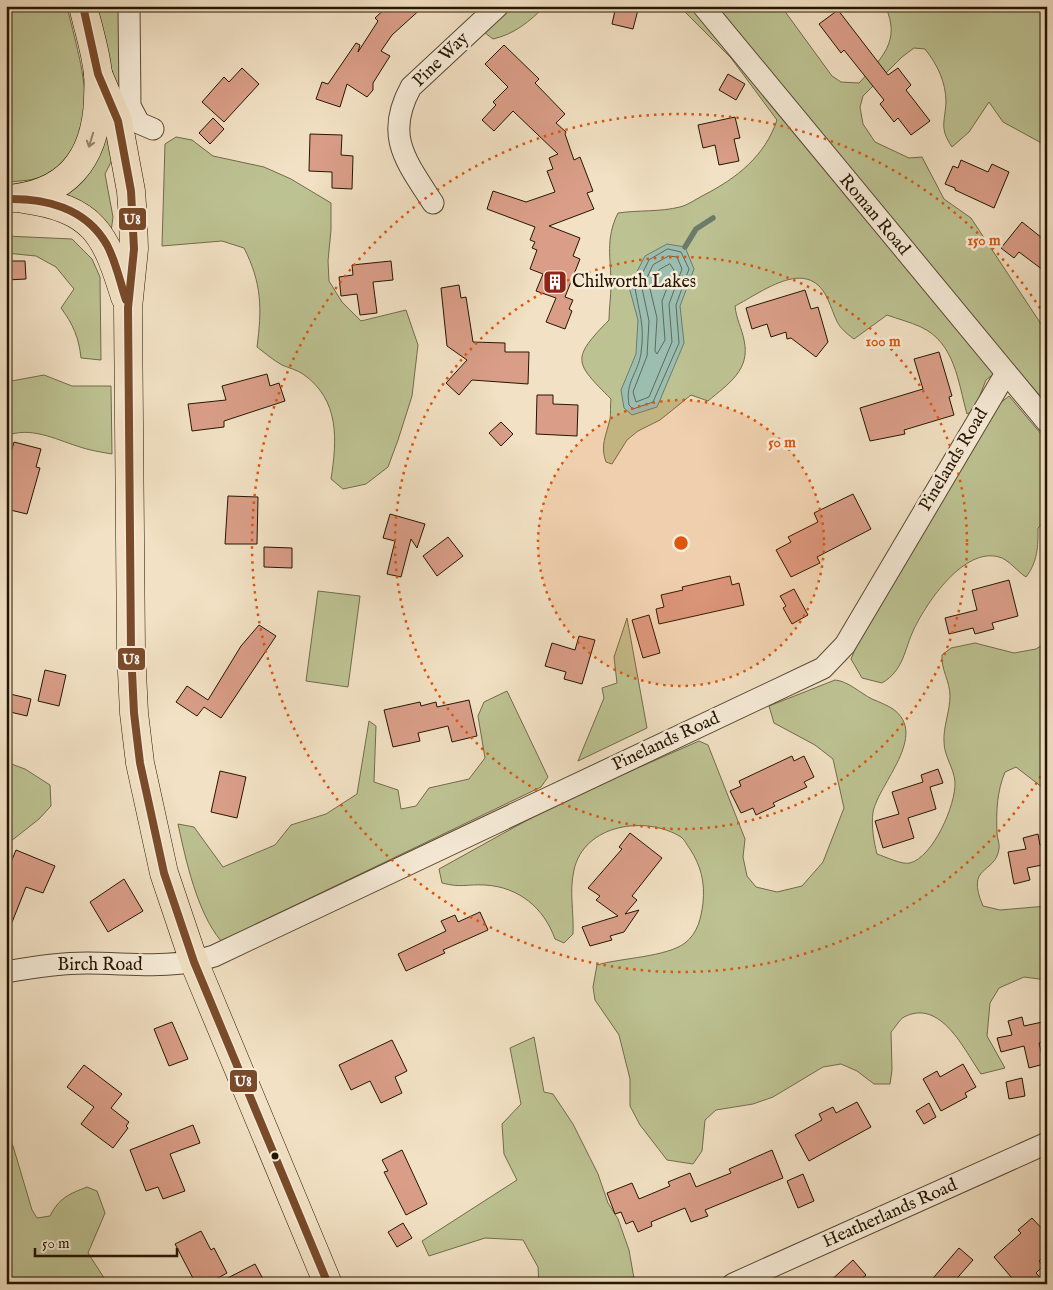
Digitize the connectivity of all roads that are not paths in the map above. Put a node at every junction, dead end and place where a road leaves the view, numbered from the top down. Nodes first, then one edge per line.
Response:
1 (83, 6) edge
2 (129, 6) edge
3 (498, 6) edge
4 (703, 6) edge
5 (98, 74) junction
6 (153, 129) dead end
7 (12, 198) edge
8 (433, 202) dead end
9 (128, 308) junction
10 (1006, 373) junction
11 (1047, 422) edge
12 (194, 962) junction
13 (6, 972) edge
14 (1047, 1143) edge
15 (328, 1284) edge
16 (733, 1284) edge

1 - 5 main road
2 - 6 street
3 - 8 street, Pine Way
4 - 10 street, Roman Road
5 -> 7 main road
5 - 9 main road
7 - 9 main road
9 - 12 main road
10 - 11 street, Roman Road
10 - 12 street, Pinelands Road
12 - 13 street, Birch Road
12 - 15 main road
14 - 16 street, Heatherlands Road

